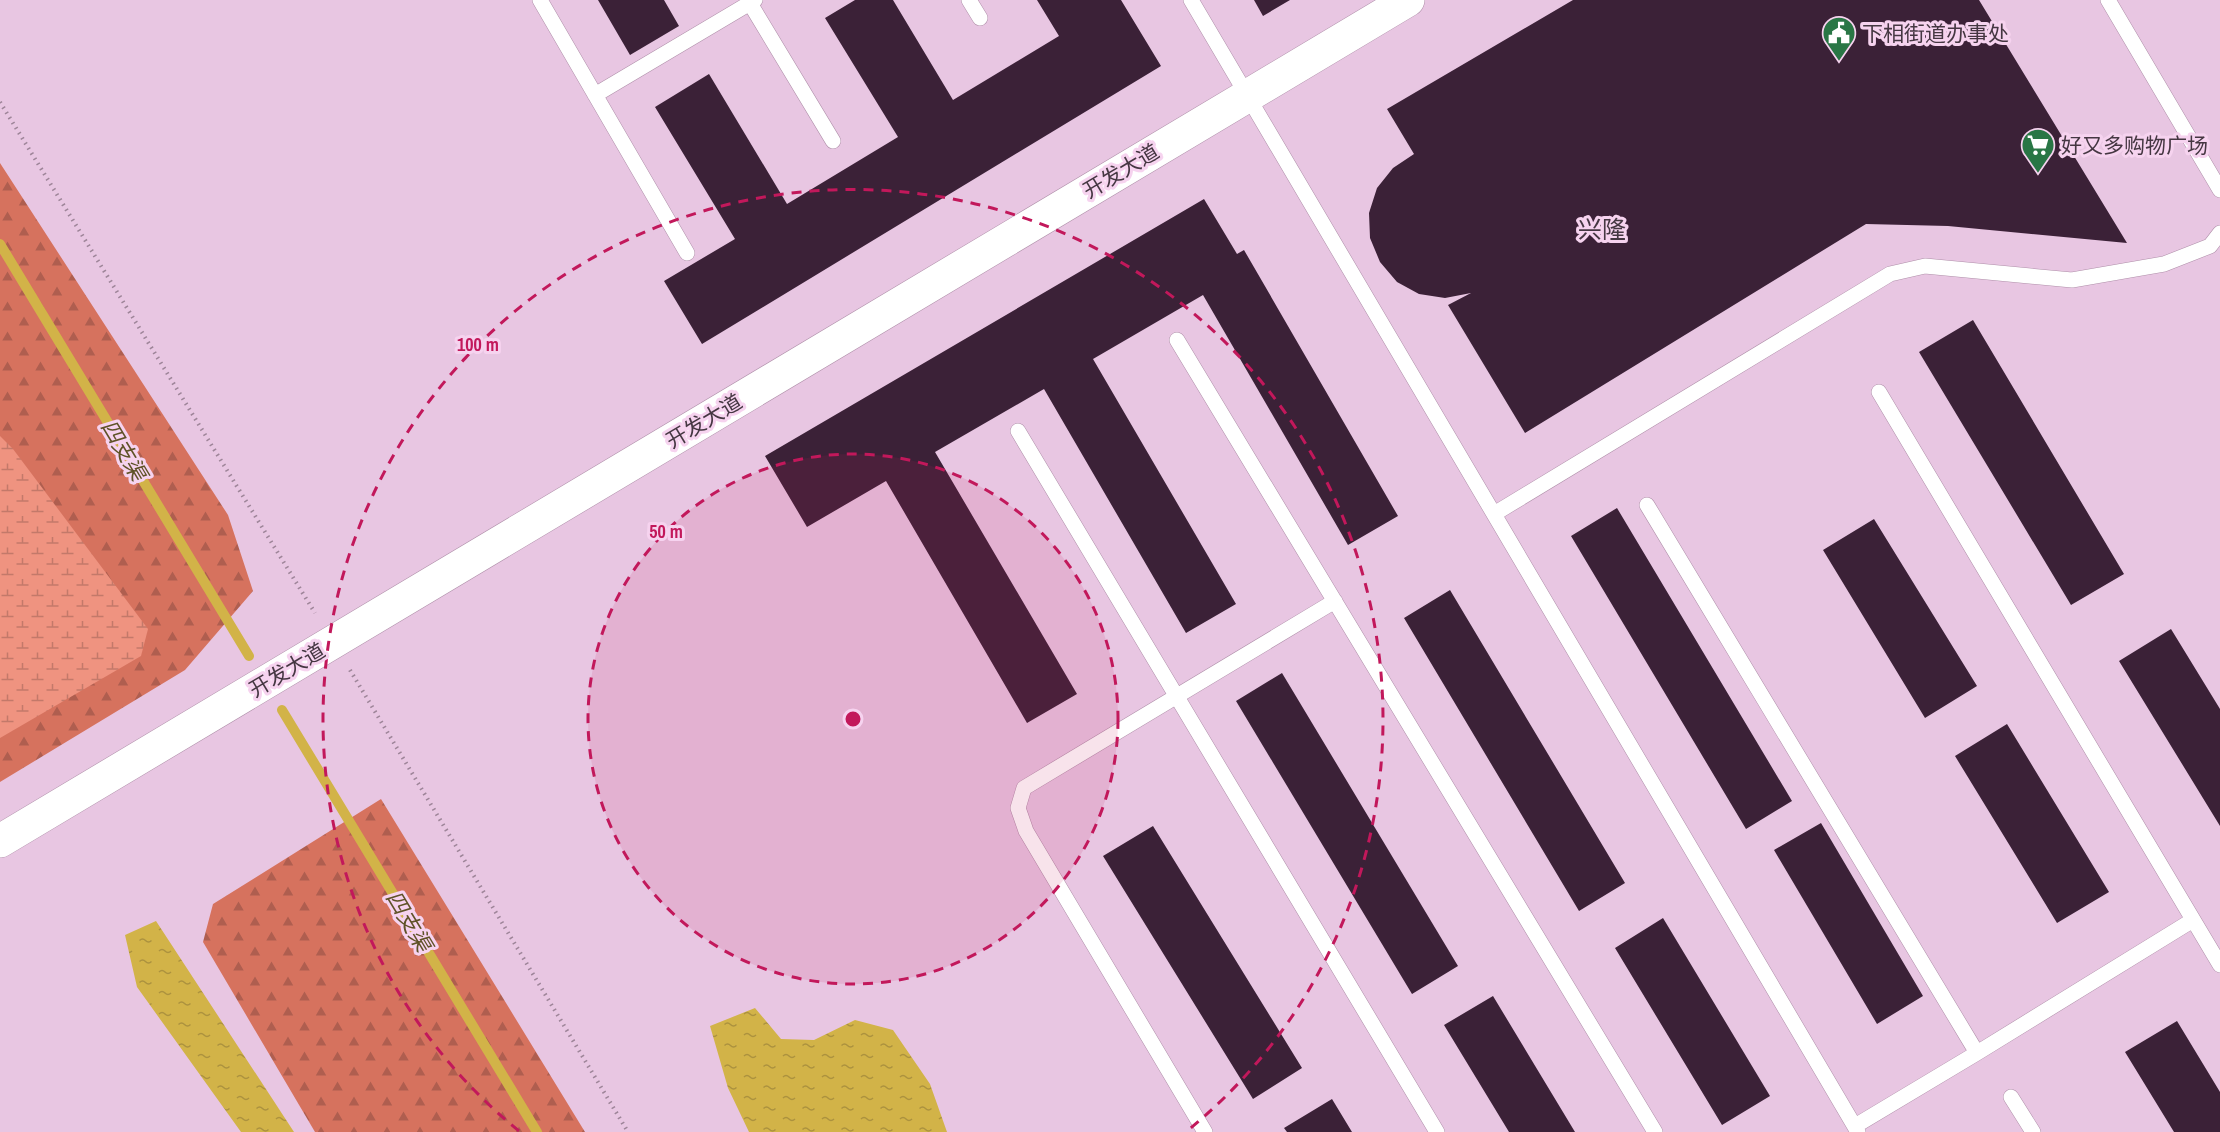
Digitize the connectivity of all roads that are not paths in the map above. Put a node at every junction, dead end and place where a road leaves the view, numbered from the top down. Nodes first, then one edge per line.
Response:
1 (540, 0) edge
2 (969, 0) edge
3 (1191, 0) edge
4 (1408, 0) edge
5 (2108, 0) edge
6 (751, 1) edge
7 (980, 18) dead end
8 (595, 95) junction
9 (1248, 96) junction
10 (833, 141) dead end
11 (2220, 190) edge
12 (2220, 233) edge
13 (687, 253) dead end
14 (1177, 340) dead end
15 (1879, 392) dead end
16 (1018, 431) dead end
17 (1647, 505) dead end
18 (1494, 514) junction
19 (1335, 601) junction
20 (1176, 696) junction
21 (0, 841) edge
22 (2193, 920) junction
23 (2220, 965) edge
24 (1977, 1053) junction
25 (2011, 1097) dead end
26 (1856, 1129) edge
27 (1204, 1132) edge
28 (1437, 1132) edge
29 (1655, 1132) edge
30 (2033, 1132) edge

1 - 8 lane
2 - 7 lane
3 - 9 lane
4 - 9 street, 开发大道
5 - 11 lane
6 - 8 lane
6 - 10 lane
8 - 13 lane
9 - 18 lane
9 - 21 street, 开发大道
12 - 18 lane
14 - 19 lane
15 - 22 lane
16 - 20 lane
17 - 24 lane
18 - 26 lane
19 - 20 lane
19 - 29 lane
20 - 27 lane
20 - 28 lane
22 - 23 lane
22 - 24 lane
24 - 26 lane
25 - 30 lane

